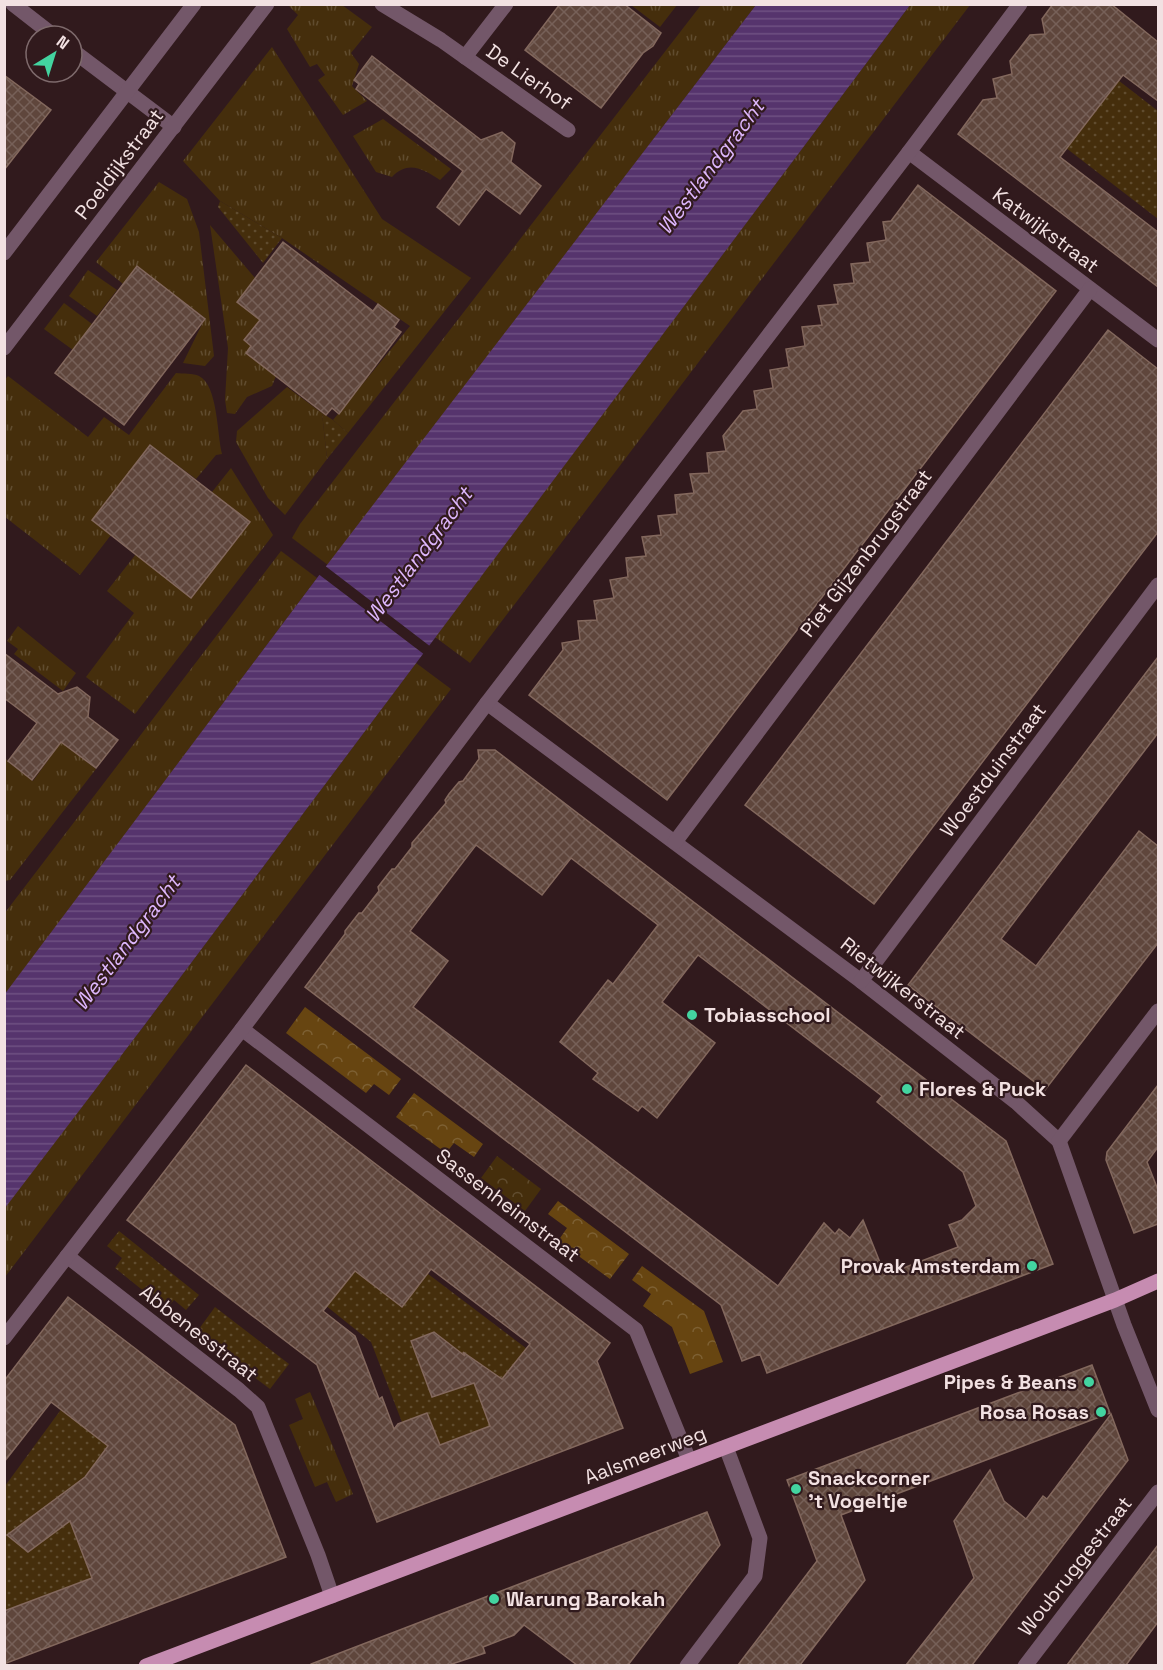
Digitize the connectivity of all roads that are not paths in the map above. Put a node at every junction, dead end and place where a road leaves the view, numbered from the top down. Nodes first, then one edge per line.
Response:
1 (13, 4) edge
2 (195, 4) edge
3 (267, 4) edge
4 (382, 4) edge
5 (506, 4) edge
6 (1020, 4) edge
7 (39, 24) edge
8 (465, 57) junction
9 (84, 59) edge
10 (128, 93) junction
11 (174, 127) junction
12 (568, 130) dead end
13 (909, 152) junction
14 (4, 253) edge
15 (1090, 289) junction
16 (1158, 340) edge
17 (4, 348) edge
18 (1158, 585) edge
19 (487, 703) junction
20 (675, 842) junction
21 (861, 981) junction
22 (1158, 1011) edge
23 (242, 1029) junction
24 (1059, 1141) junction
25 (67, 1256) junction
26 (1158, 1281) edge
27 (1115, 1300) junction
28 (4, 1338) edge
29 (1158, 1410) edge
30 (726, 1447) junction
31 (689, 1460) junction
32 (1158, 1492) edge
33 (332, 1596) junction
34 (146, 1665) edge
35 (687, 1665) edge
36 (1025, 1665) edge

1 - 7 street
2 - 10 street, Poeldijkstraat
3 - 11 street, Poeldijkstraat
4 - 8 street, De Lierhof
5 - 8 street, De Lierhof
6 - 13 street
8 - 12 street, De Lierhof
9 - 10 street
10 - 11 street
10 - 14 street, Poeldijkstraat
11 - 17 street, Poeldijkstraat
13 - 15 street, Katwijkstraat
13 - 19 street
15 - 16 street, Katwijkstraat
15 - 20 street, Piet Gijzenbrugstraat
18 - 21 street, Woestduinstraat
19 - 20 street, Rietwijkerstraat
19 - 23 street
20 - 21 street, Rietwijkerstraat
21 - 24 street, Rietwijkerstraat
22 - 24 street
23 - 25 street
23 - 31 street, Sassenheimstraat
24 - 27 street, Rietwijkerstraat
25 - 28 street
25 - 33 street, Abbenesstraat
26 - 27 main road, Aalsmeerweg
27 - 29 street, Rietwijkerstraat
27 - 30 main road, Aalsmeerweg
30 - 31 main road, Aalsmeerweg
30 - 35 street
31 - 33 main road, Aalsmeerweg
32 - 36 street, Woubruggestraat
33 - 34 main road, Aalsmeerweg

